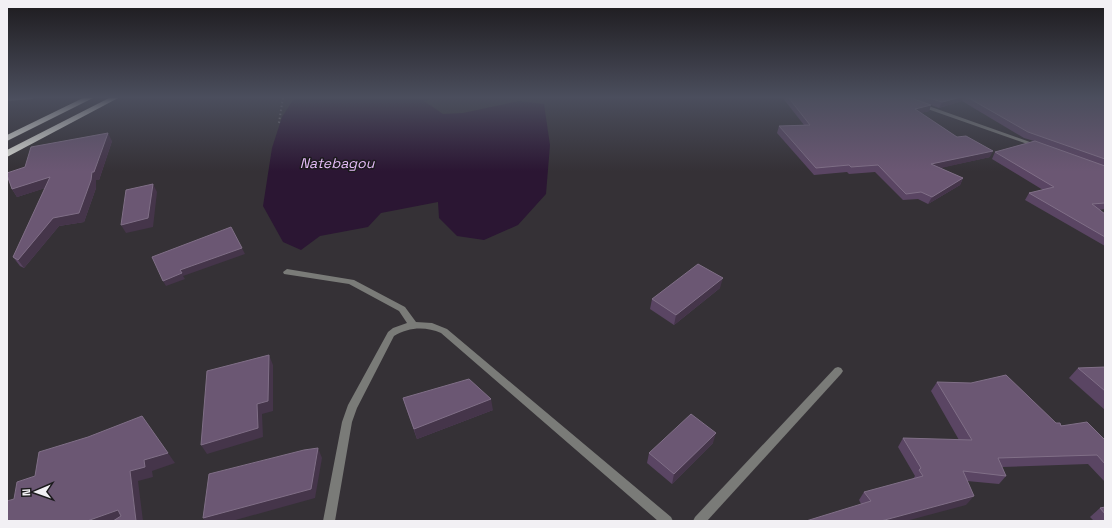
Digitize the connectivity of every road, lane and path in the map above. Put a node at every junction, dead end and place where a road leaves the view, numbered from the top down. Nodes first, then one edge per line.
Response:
1 (41, 122) edge
2 (69, 122) edge
3 (969, 122) edge
4 (7, 138) edge
5 (1046, 149) edge
6 (7, 154) edge
7 (287, 272) dead end
8 (414, 326) junction
9 (838, 371) dead end
10 (329, 521) edge
11 (667, 521) edge
12 (700, 521) edge

1 - 4 highway
2 - 6 highway
3 - 5 street
7 - 8 street
8 - 10 street
8 - 11 street
9 - 12 street

